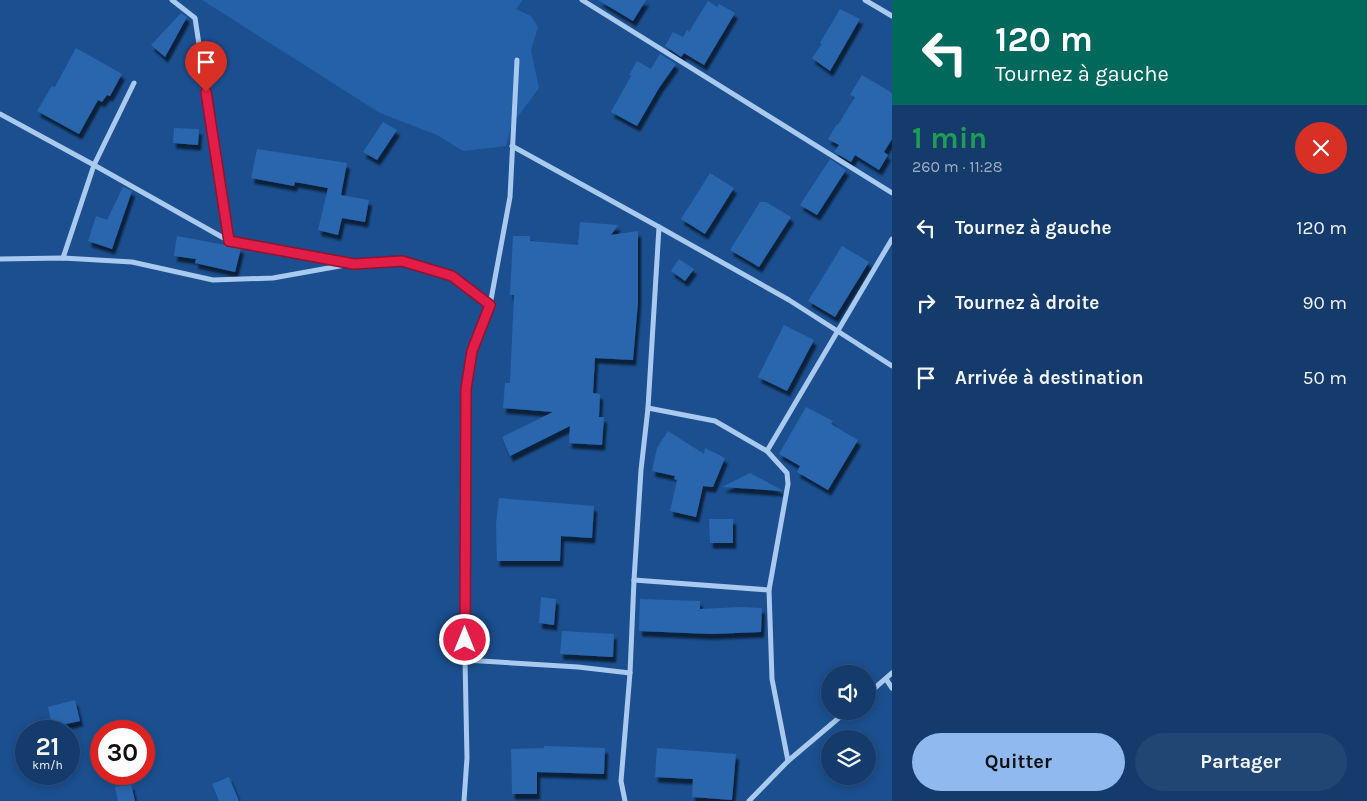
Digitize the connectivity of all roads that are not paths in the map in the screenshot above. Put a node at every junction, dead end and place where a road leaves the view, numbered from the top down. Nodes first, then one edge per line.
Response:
1 (172, 0) edge
2 (582, 0) edge
3 (865, 0) edge
4 (892, 16) edge
5 (517, 60) dead end
6 (134, 83) dead end
7 (0, 114) edge
8 (512, 146) junction
9 (94, 165) junction
10 (892, 193) edge
11 (659, 227) junction
12 (892, 240) edge
13 (229, 241) junction
14 (62, 258) junction
15 (0, 259) edge
16 (354, 264) junction
17 (490, 305) junction
18 (839, 332) junction
19 (892, 366) edge
20 (648, 408) junction
21 (767, 451) junction
22 (634, 580) junction
23 (769, 590) junction
24 (465, 660) junction
25 (630, 672) junction
26 (892, 673) edge
27 (886, 679) junction
28 (876, 687) edge
29 (892, 688) edge
30 (836, 720) edge
31 (788, 761) junction
32 (464, 801) edge
33 (625, 801) edge
34 (749, 801) edge

1 - 13 street
2 - 10 street
3 - 4 street
5 - 8 street
6 - 9 street
7 - 9 street
8 - 11 street
8 - 17 street
9 - 13 street
9 - 14 street
11 - 18 street
11 - 20 street
12 - 18 street
13 - 16 street
14 - 15 street
14 - 16 street
16 - 17 street
17 - 24 street
18 - 19 street
18 - 21 street
20 - 21 street
20 - 22 street
21 - 23 street
22 - 23 street
22 - 25 street
23 - 31 street
24 - 25 street
24 - 32 street
25 - 33 street
26 - 27 street
27 - 28 street
27 - 29 street
30 - 31 street
31 - 34 street

